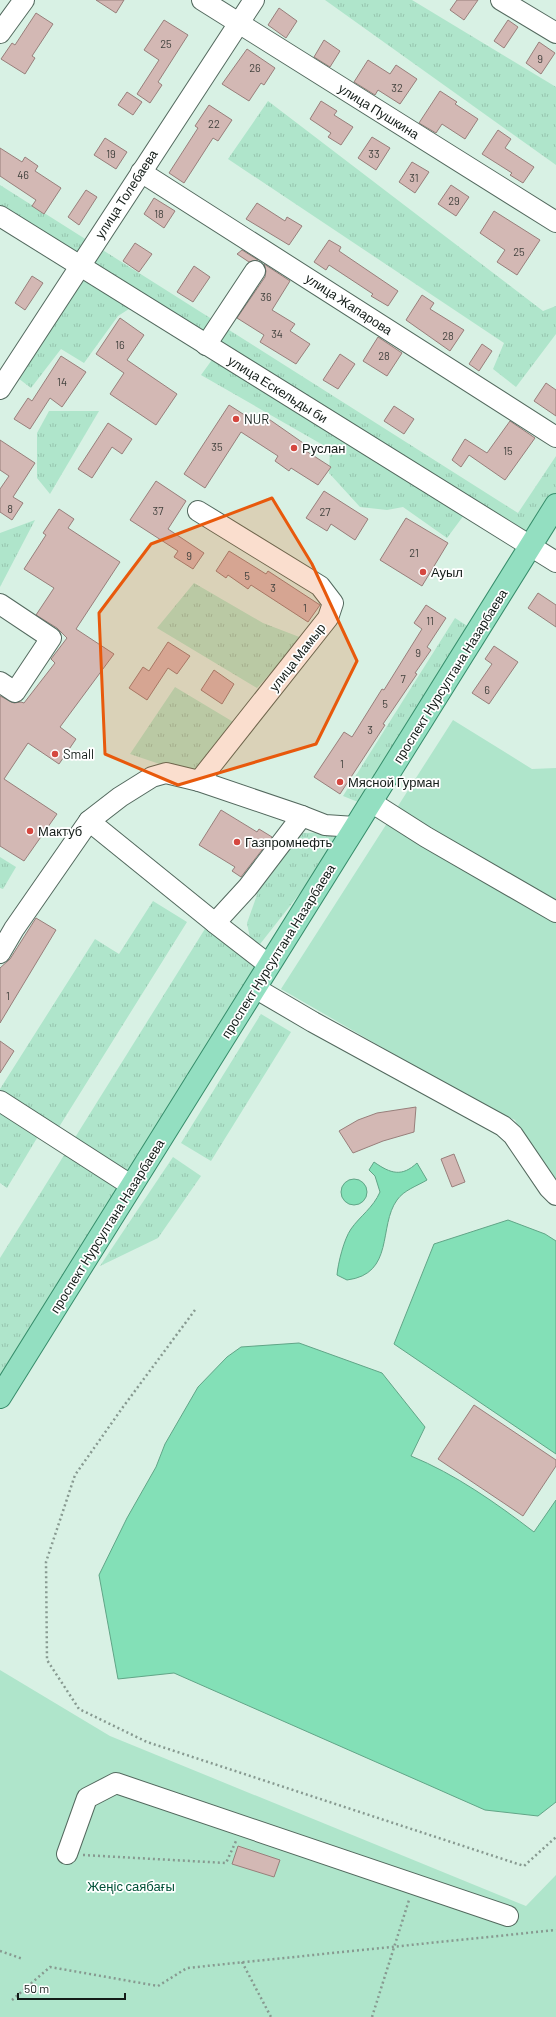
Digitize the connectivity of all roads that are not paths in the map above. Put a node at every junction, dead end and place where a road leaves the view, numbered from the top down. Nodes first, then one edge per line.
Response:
1 (24, 0) edge
2 (202, 0) edge
3 (254, 0) edge
4 (501, 0) edge
5 (238, 24) junction
6 (0, 33) edge
7 (556, 33) edge
8 (141, 172) junction
9 (0, 216) edge
10 (556, 222) edge
11 (79, 267) junction
12 (255, 270) dead end
13 (206, 345) junction
14 (0, 389) edge
15 (556, 437) edge
16 (556, 505) edge
17 (198, 512) dead end
18 (531, 546) junction
19 (556, 562) edge
20 (0, 604) edge
21 (0, 682) edge
22 (199, 781) junction
23 (371, 802) junction
24 (302, 816) junction
25 (89, 821) junction
26 (355, 827) junction
27 (556, 912) edge
28 (215, 923) junction
29 (0, 952) edge
30 (269, 965) junction
31 (255, 988) junction
32 (0, 1101) edge
33 (132, 1186) junction
34 (556, 1195) edge
35 (0, 1397) edge
36 (67, 1854) road end
37 (508, 1916) dead end

1 - 6 street
2 - 5 street, улица Пушкина
3 - 5 street, улица Толебаева
4 - 7 street
5 - 8 street, улица Толебаева
5 - 10 street, улица Пушкина
8 - 11 street, улица Толебаева
8 - 15 street, улица Жапарова
9 - 11 street, улица Ескельды би
11 - 13 street, улица Ескельды би
11 - 14 street, улица Толебаева
12 - 13 street
13 - 18 street, улица Ескельды би
16 - 18 main road, проспект Нурсултана Назарбаева
17 - 22 street, улица Мамыр
18 - 19 street, улица Ескельды би
18 - 23 main road, проспект Нурсултана Назарбаева
20 - 21 street
22 - 24 street
22 - 25 street
23 - 26 main road, проспект Нурсултана Назарбаева
23 - 27 street
24 - 26 street
24 - 28 street
25 - 28 street
25 - 29 street
26 - 30 main road, проспект Нурсултана Назарбаева
28 - 30 street
30 - 31 main road, проспект Нурсултана Назарбаева
31 - 33 main road, проспект Нурсултана Назарбаева
31 - 34 street
32 - 33 street
33 - 35 main road, проспект Нурсултана Назарбаева
36 - 37 street

